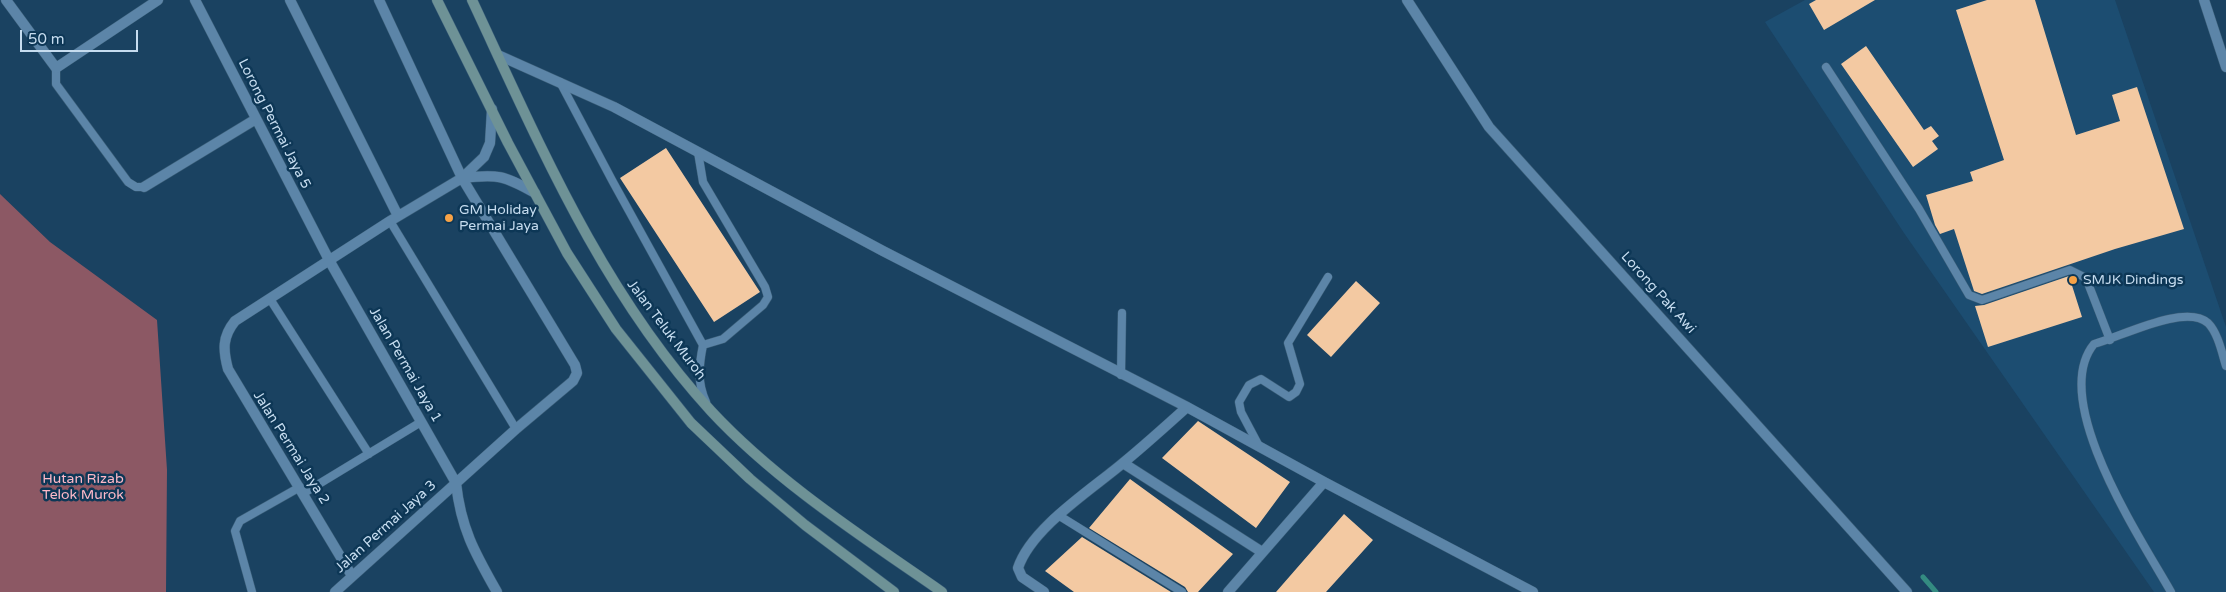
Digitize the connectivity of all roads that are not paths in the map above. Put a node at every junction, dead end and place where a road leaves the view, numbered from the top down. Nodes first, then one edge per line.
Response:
1 (6, 0) edge
2 (158, 0) edge
3 (195, 0) edge
4 (290, 0) edge
5 (379, 0) edge
6 (438, 0) edge
7 (472, 0) edge
8 (1407, 0) edge
9 (2204, 0) edge
10 (498, 55) junction
11 (1826, 67) dead end
12 (2226, 67) edge
13 (56, 68) junction
14 (560, 82) junction
15 (492, 109) junction
16 (256, 119) junction
17 (698, 152) junction
18 (462, 178) junction
19 (144, 186) joint
20 (535, 193) junction
21 (394, 219) junction
22 (329, 260) junction
23 (1328, 277) dead end
24 (270, 299) junction
25 (1122, 313) dead end
26 (2110, 340) junction
27 (703, 345) junction
28 (2226, 366) edge
29 (1121, 375) junction
30 (1187, 407) junction
31 (711, 411) junction
32 (421, 422) junction
33 (516, 429) junction
34 (1259, 446) junction
35 (369, 454) junction
36 (1123, 463) junction
37 (1324, 482) junction
38 (456, 483) junction
39 (302, 490) junction
40 (1058, 515) junction
41 (1262, 552) junction
42 (352, 576) junction
43 (252, 592) edge
44 (335, 592) edge
45 (497, 592) edge
46 (894, 592) edge
47 (942, 592) edge
48 (1044, 592) edge
49 (1182, 592) edge
50 (1228, 592) edge
51 (1533, 592) edge
52 (1907, 592) edge
53 (2171, 592) edge

1 - 13 street
2 - 13 street
3 - 16 street, Lorong Permai Jaya 5
4 - 21 street
5 - 18 street
6 - 15 main road
7 - 10 main road, Jalan Teluk Muroh
8 - 52 street, Lorong Pak Awi
9 - 12 street
10 - 14 street
10 - 31 main road, Jalan Teluk Muroh
11 - 26 lane
13 - 19 lane
14 - 17 street
14 - 27 lane
15 - 18 street
15 - 20 main road
16 - 19 street
16 - 22 street, Lorong Permai Jaya 5
17 - 27 lane
17 - 29 street
18 - 20 street
18 - 21 street
18 - 33 street, Jalan Permai Jaya 3
20 - 46 main road
21 - 22 street
21 - 33 lane
22 - 24 street
22 - 32 street, Jalan Permai Jaya 1
23 - 34 lane
24 - 35 lane
24 - 39 street, Jalan Permai Jaya 2
25 - 29 lane
26 - 28 lane
26 - 53 lane
27 - 31 lane
29 - 30 street
30 - 34 street
30 - 36 street
31 - 47 main road, Jalan Teluk Muroh
32 - 35 lane
32 - 38 street, Jalan Permai Jaya 1
33 - 38 street, Jalan Permai Jaya 3
34 - 37 street
35 - 39 lane
36 - 40 street
36 - 41 street
37 - 41 street
37 - 51 street
38 - 42 street, Jalan Permai Jaya 3
38 - 45 street
39 - 42 street, Jalan Permai Jaya 2
39 - 43 lane
40 - 48 street
40 - 49 lane
41 - 50 street
42 - 44 street, Jalan Permai Jaya 3

